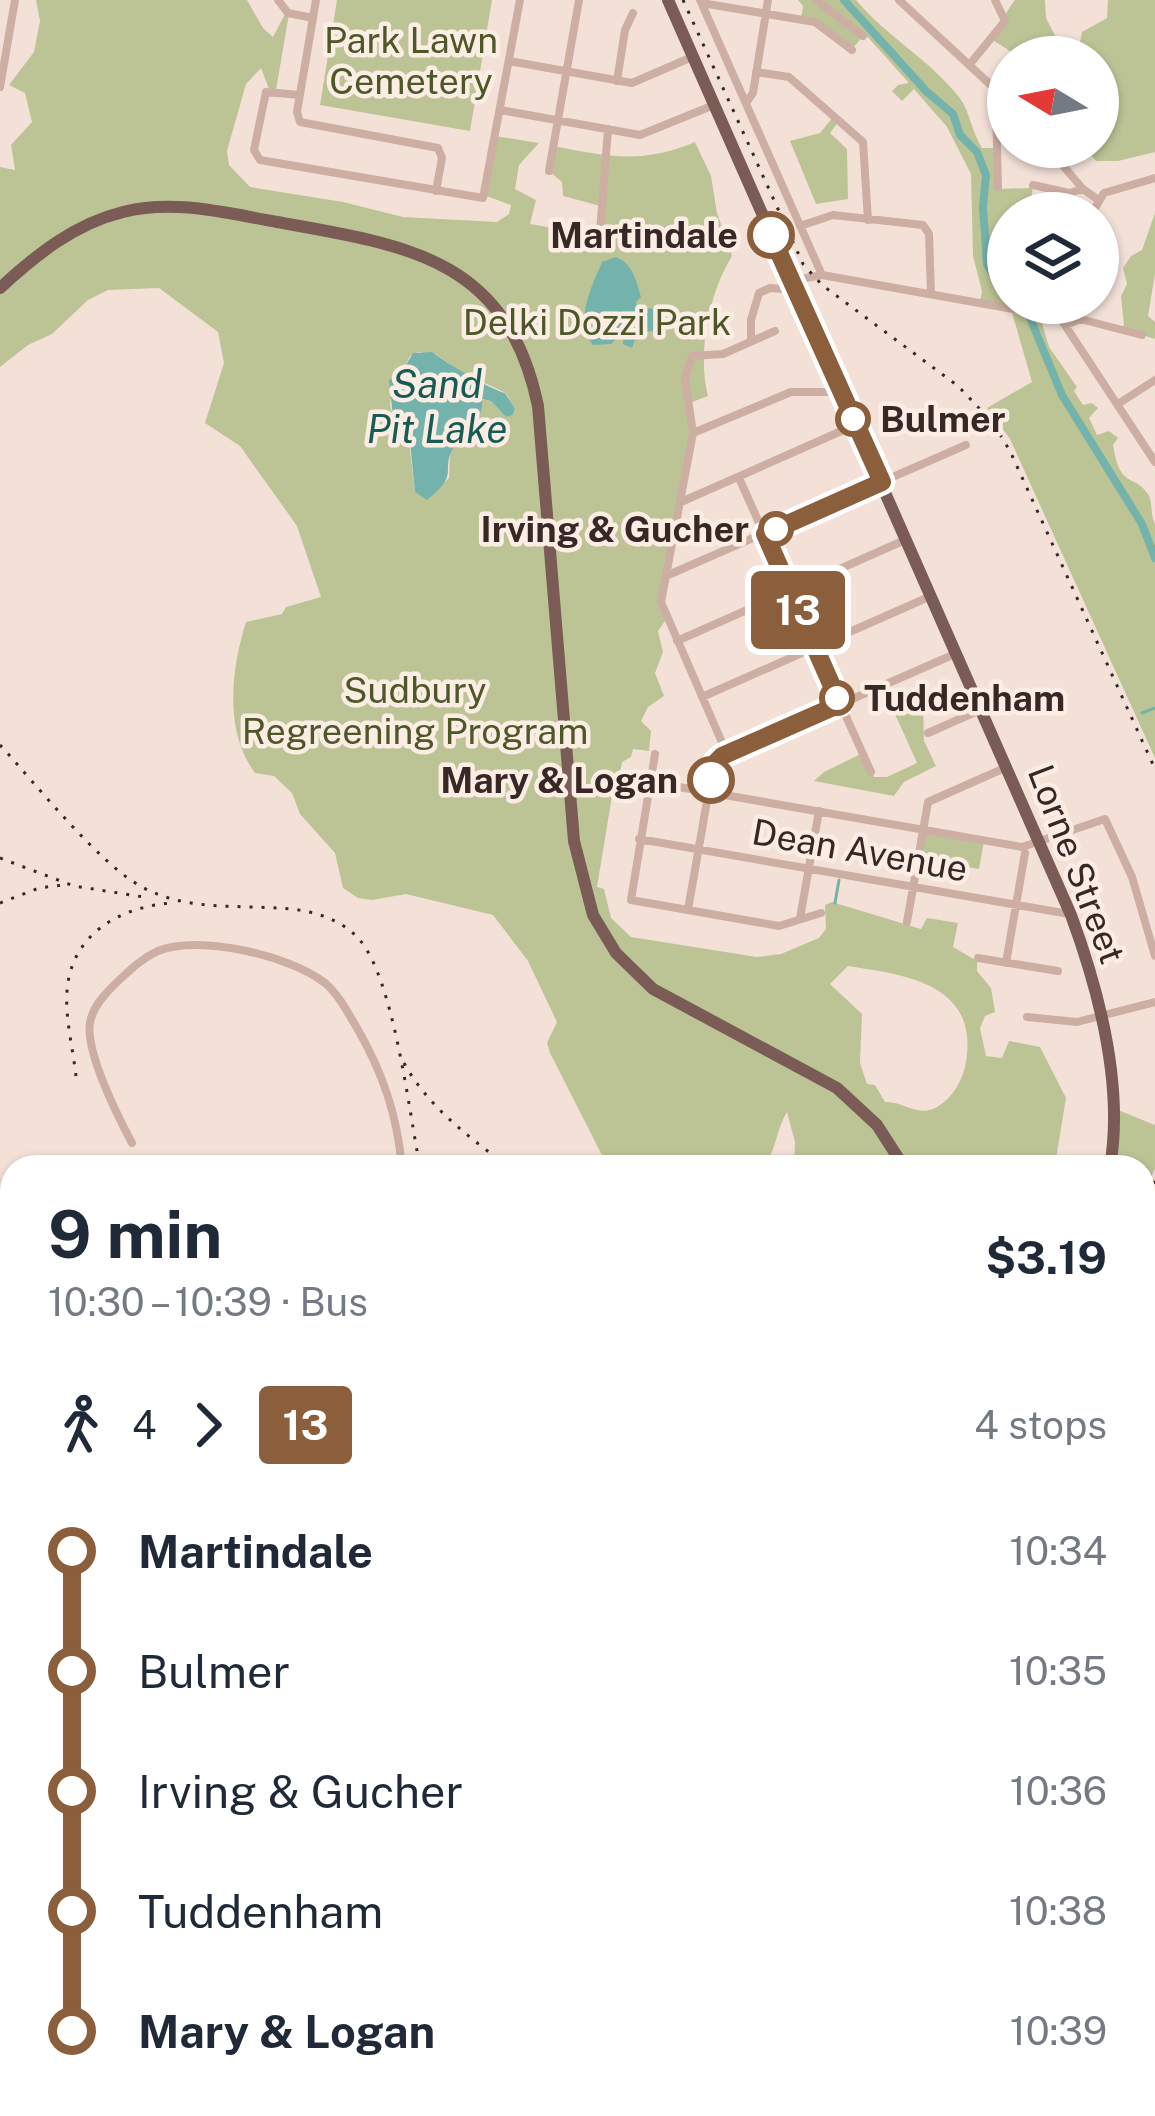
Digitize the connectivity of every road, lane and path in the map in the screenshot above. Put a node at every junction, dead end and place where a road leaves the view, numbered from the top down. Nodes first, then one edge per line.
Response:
1 (15, 0) edge
2 (278, 0) edge
3 (316, 0) edge
4 (520, 0) edge
5 (578, 0) edge
6 (668, 0) edge
7 (768, 0) edge
8 (816, 0) edge
9 (899, 0) edge
10 (995, 0) edge
11 (700, 2) edge
12 (633, 13) dead end
13 (766, 14) junction
14 (313, 18) junction
15 (0, 22) edge
16 (11, 23) junction
17 (863, 36) dead end
18 (852, 50) dead end
19 (693, 56) junction
20 (509, 61) junction
21 (970, 64) junction
22 (566, 72) junction
23 (756, 72) junction
24 (617, 81) junction
25 (987, 81) edge
26 (0, 82) edge
27 (300, 95) junction
28 (746, 103) junction
29 (714, 105) junction
30 (500, 110) junction
31 (557, 120) junction
32 (608, 129) junction
33 (998, 168) edge
34 (1065, 168) edge
35 (549, 172) dead end
36 (1155, 178) edge
37 (1033, 185) dead end
38 (998, 187) dead end
39 (1083, 189) junction
40 (436, 191) junction
41 (1087, 192) edge
42 (1107, 192) edge
43 (868, 220) junction
44 (800, 226) junction
45 (600, 232) dead end
46 (812, 252) junction
47 (822, 275) junction
48 (797, 282) junction
49 (0, 288) edge
50 (931, 294) junction
51 (987, 304) edge
52 (1066, 325) joint
53 (775, 331) dead end
54 (1142, 335) dead end
55 (751, 340) junction
56 (1155, 380) edge
57 (841, 392) junction
58 (1118, 404) junction
59 (855, 425) junction
60 (693, 433) junction
61 (966, 445) dead end
62 (1155, 463) edge
63 (739, 478) junction
64 (882, 482) junction
65 (679, 503) junction
66 (765, 534) junction
67 (907, 539) junction
68 (664, 577) junction
69 (790, 590) junction
70 (932, 596) junction
71 (677, 641) junction
72 (815, 647) junction
73 (957, 653) junction
74 (702, 697) junction
75 (840, 704) junction
76 (982, 709) junction
77 (928, 733) dead end
78 (655, 754) dead end
79 (727, 754) junction
80 (1007, 766) junction
81 (872, 772) dead end
82 (650, 782) junction
83 (709, 792) junction
84 (818, 811) junction
85 (922, 830) junction
86 (639, 839) junction
87 (1040, 843) junction
88 (699, 850) junction
89 (1024, 854) dead end
90 (808, 869) junction
91 (913, 887) junction
92 (1016, 905) junction
93 (688, 910) junction
94 (821, 913) dead end
95 (1071, 915) junction
96 (800, 920) junction
97 (907, 922) dead end
98 (1155, 956) edge
99 (978, 958) dead end
100 (1006, 962) junction
101 (1058, 971) dead end
102 (1155, 1002) edge
103 (1100, 1016) junction
104 (1027, 1017) dead end
105 (132, 1143) dead end
106 (401, 1155) edge
107 (896, 1155) edge
108 (1108, 1155) edge

1 - 16 street
2 - 14 street
3 - 14 street
4 - 20 street
5 - 22 street
6 - 19 main road, Lorne Street
7 - 13 street
8 - 17 street
9 - 21 street
10 - 21 street
11 - 13 street
11 - 28 street
12 - 24 street
13 - 18 street
13 - 23 street
14 - 27 street
15 - 16 street
16 - 26 street
19 - 24 street
19 - 29 main road, Lorne Street
20 - 22 street
20 - 30 street
21 - 25 street
22 - 24 street
22 - 31 street
23 - 28 street
23 - 43 street
27 - 40 street
27 - 40 street
28 - 44 street
29 - 32 street
29 - 48 main road, Lorne Street
30 - 31 street
30 - 40 street
31 - 32 street
31 - 35 street
32 - 45 street
33 - 38 street
34 - 39 street
36 - 42 street
37 - 39 street
39 - 41 street
43 - 44 street
43 - 50 street
44 - 46 street
46 - 47 street
46 - 48 street
47 - 48 street
47 - 50 street
48 - 55 street
48 - 57 main road, Lorne Street
49 - 107 main road
50 - 51 street
52 - 54 street
52 - 58 street
53 - 55 street
55 - 60 street
56 - 58 street
57 - 59 main road, Lorne Street
57 - 60 street
58 - 62 street
59 - 63 street
59 - 64 main road, Lorne Street
60 - 65 street
61 - 64 street
63 - 65 street
63 - 66 street
64 - 66 street
64 - 67 main road, Lorne Street
65 - 68 street
66 - 68 street
66 - 69 street
67 - 69 street
67 - 70 main road, Lorne Street
68 - 71 street
69 - 71 street
69 - 72 street
70 - 72 street
70 - 73 main road, Lorne Street
71 - 74 street
72 - 74 street
72 - 75 street
73 - 75 street
73 - 76 main road, Lorne Street
74 - 79 street
75 - 79 street
75 - 81 street
76 - 77 street
76 - 80 main road, Lorne Street
78 - 82 street
79 - 83 street
80 - 85 street
80 - 87 main road, Lorne Street
82 - 83 street
82 - 86 street
83 - 84 street
83 - 88 street
84 - 85 street
84 - 90 street
85 - 87 street
85 - 91 street
86 - 88 street, Dean Avenue
86 - 93 street
87 - 95 main road, Lorne Street
87 - 98 street
88 - 90 street, Dean Avenue
88 - 93 street
89 - 92 street
90 - 91 street, Dean Avenue
90 - 96 street
91 - 92 street, Dean Avenue
91 - 97 street
92 - 95 street, Dean Avenue
92 - 100 street
93 - 96 street
94 - 96 street
95 - 103 main road, Lorne Street
99 - 100 street
100 - 101 street
102 - 103 street
103 - 104 street
103 - 108 main road, Lorne Street
105 - 106 street

